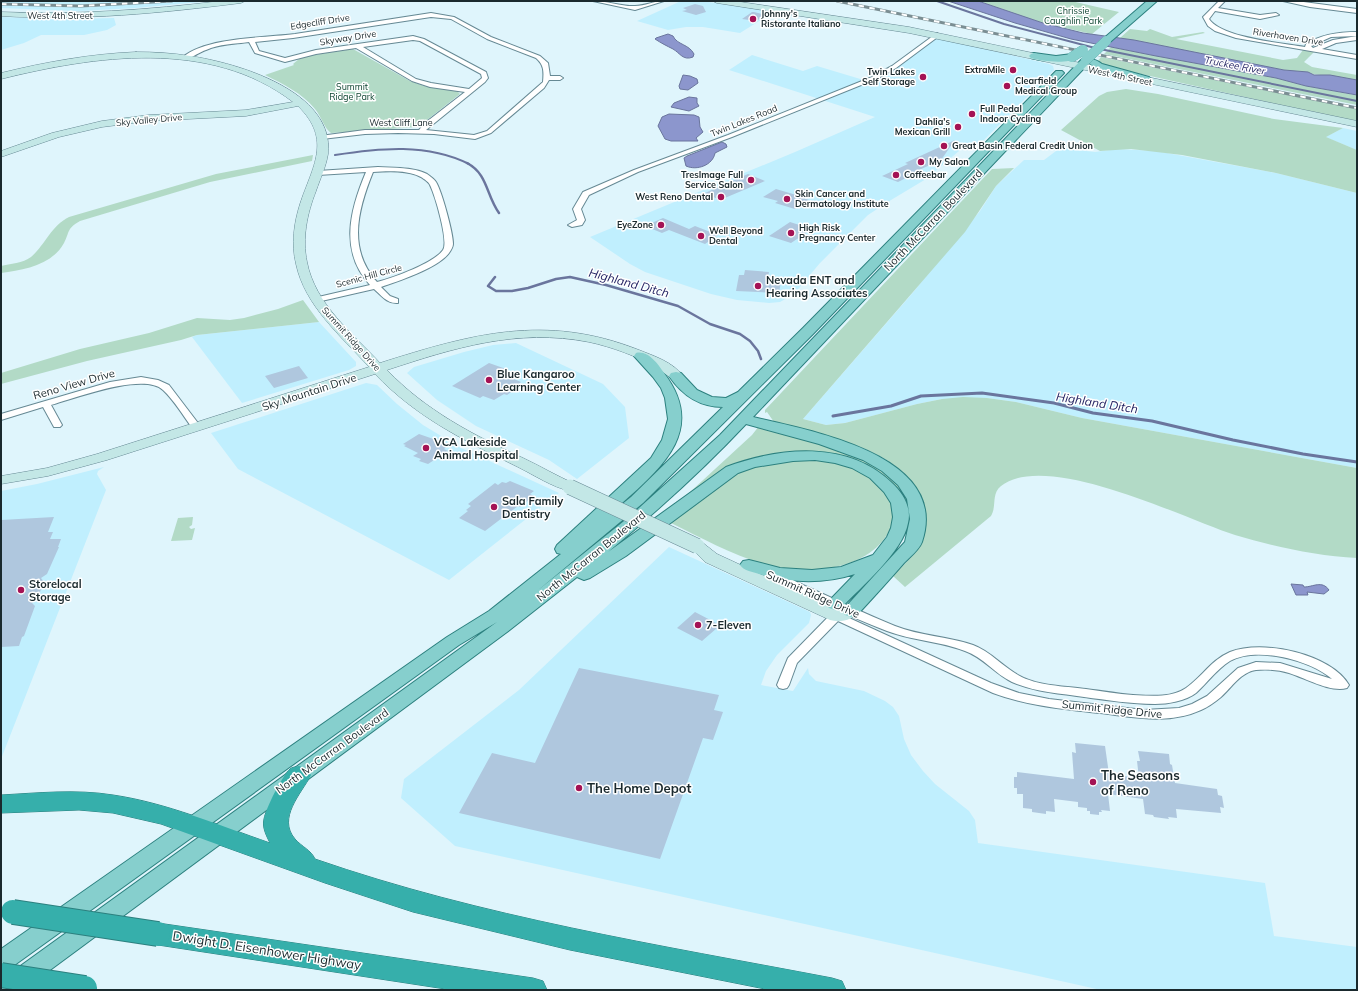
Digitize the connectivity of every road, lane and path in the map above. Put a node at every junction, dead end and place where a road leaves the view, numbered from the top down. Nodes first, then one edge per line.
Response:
1 (241, 1) edge
2 (596, 1) edge
3 (661, 1) edge
4 (717, 1) edge
5 (1140, 1) edge
6 (1153, 1) edge
7 (1222, 1) edge
8 (1286, 1) edge
9 (1352, 1) edge
10 (1214, 9) junction
11 (1, 10) edge
12 (1354, 10) edge
13 (1, 14) edge
14 (118, 14) junction
15 (1276, 15) dead end
16 (1113, 22) dead end
17 (1357, 34) edge
18 (937, 35) junction
19 (1357, 38) edge
20 (1094, 39) dead end
21 (251, 40) junction
22 (357, 46) junction
23 (1311, 50) junction
24 (1034, 56) joint
25 (186, 57) junction
26 (1357, 57) edge
27 (1077, 62) junction
28 (1, 76) edge
29 (547, 78) junction
30 (560, 78) dead end
31 (1146, 79) joint
32 (470, 91) junction
33 (301, 103) junction
34 (1304, 113) junction
35 (1357, 124) edge
36 (421, 131) junction
37 (322, 137) junction
38 (993, 140) junction
39 (1008, 143) junction
40 (1, 154) edge
41 (370, 170) junction
42 (318, 173) junction
43 (572, 225) dead end
44 (375, 286) junction
45 (317, 300) junction
46 (395, 301) dead end
47 (641, 356) junction
48 (378, 368) junction
49 (676, 376) joint
50 (749, 389) junction
51 (46, 404) junction
52 (1, 417) edge
53 (743, 419) junction
54 (57, 425) dead end
55 (196, 428) junction
56 (1, 480) edge
57 (697, 546) junction
58 (889, 546) junction
59 (750, 565) junction
60 (536, 601) junction
61 (840, 610) junction
62 (453, 641) junction
63 (783, 685) dead end
64 (299, 775) junction
65 (1, 804) edge
66 (194, 826) junction
67 (217, 835) junction
68 (334, 876) junction
69 (7, 911) edge
70 (1, 962) edge
71 (1, 975) edge
72 (90, 989) edge
73 (5, 990) edge
74 (533, 990) edge
75 (832, 990) edge

1 - 14 street, West 4th Street
2 - 3 street
4 - 18 street, West 4th Street
5 - 16 main road
6 - 27 main road, bridge
7 - 10 street
8 - 12 street
9 - 12 street
10 - 15 street
10 - 23 street, Riverhaven Drive
11 - 14 street, West 4th Street
13 - 14 street, West 4th Street
17 - 23 street
18 - 24 street, West 4th Street
18 - 27 street, West 4th Street
18 - 43 street, Twin Lakes Road
19 - 23 street
20 - 27 main road, bridge
21 - 22 street, Skyway Drive
21 - 25 street, Edgecliff Drive
21 - 29 street, Edgecliff Drive
22 - 32 street
22 - 32 street, Skyway Drive
23 - 26 street, Riverhaven Drive
24 - 27 main road
25 - 28 street, Summit Ridge Drive
25 - 33 street, Summit Ridge Drive
27 - 31 main road
27 - 34 street, West 4th Street
27 - 38 main road, North McCarran Boulevard
27 - 39 main road, North McCarran Boulevard
29 - 30 street
29 - 36 street, West Cliff Lane
31 - 34 street, West 4th Street
32 - 36 street
33 - 37 street, Summit Ridge Drive
33 - 40 street, Sky Valley Drive
34 - 35 street, West 4th Street
36 - 37 street, West Cliff Lane
37 - 42 street, Summit Ridge Drive
38 - 39 main road
38 - 50 main road, North McCarran Boulevard
39 - 53 main road, North McCarran Boulevard
41 - 42 street, Scenic Hill Circle
41 - 44 street
41 - 44 street, Scenic Hill Circle
42 - 45 street, Summit Ridge Drive
44 - 45 street, Scenic Hill Circle
44 - 46 street
45 - 48 street, Summit Ridge Drive
47 - 48 street, Sky Mountain Drive
47 - 49 street, Sky Mountain Drive
47 - 62 main road
48 - 55 street, Sky Mountain Drive
48 - 57 street, Summit Ridge Drive, bridge
49 - 50 main road
50 - 62 main road, North McCarran Boulevard
51 - 52 street, Reno View Drive
51 - 54 street
51 - 55 street, Reno View Drive
53 - 60 main road, North McCarran Boulevard
53 - 61 main road
55 - 56 street, Sky Mountain Drive
57 - 59 street, Summit Ridge Drive
57 - 61 street, Summit Ridge Drive
58 - 59 main road
58 - 60 main road
58 - 61 main road
59 - 61 street, Summit Ridge Drive
60 - 64 main road, North McCarran Boulevard
61 - 61 street, Summit Ridge Drive
61 - 63 street
62 - 66 main road, North McCarran Boulevard
64 - 67 main road, North McCarran Boulevard
64 - 68 highway
65 - 66 highway
66 - 67 highway
66 - 70 main road, North McCarran Boulevard
67 - 68 highway
67 - 73 main road, North McCarran Boulevard
68 - 75 highway
69 - 74 highway, Dwight D. Eisenhower Highway, bridge
71 - 72 highway, bridge

